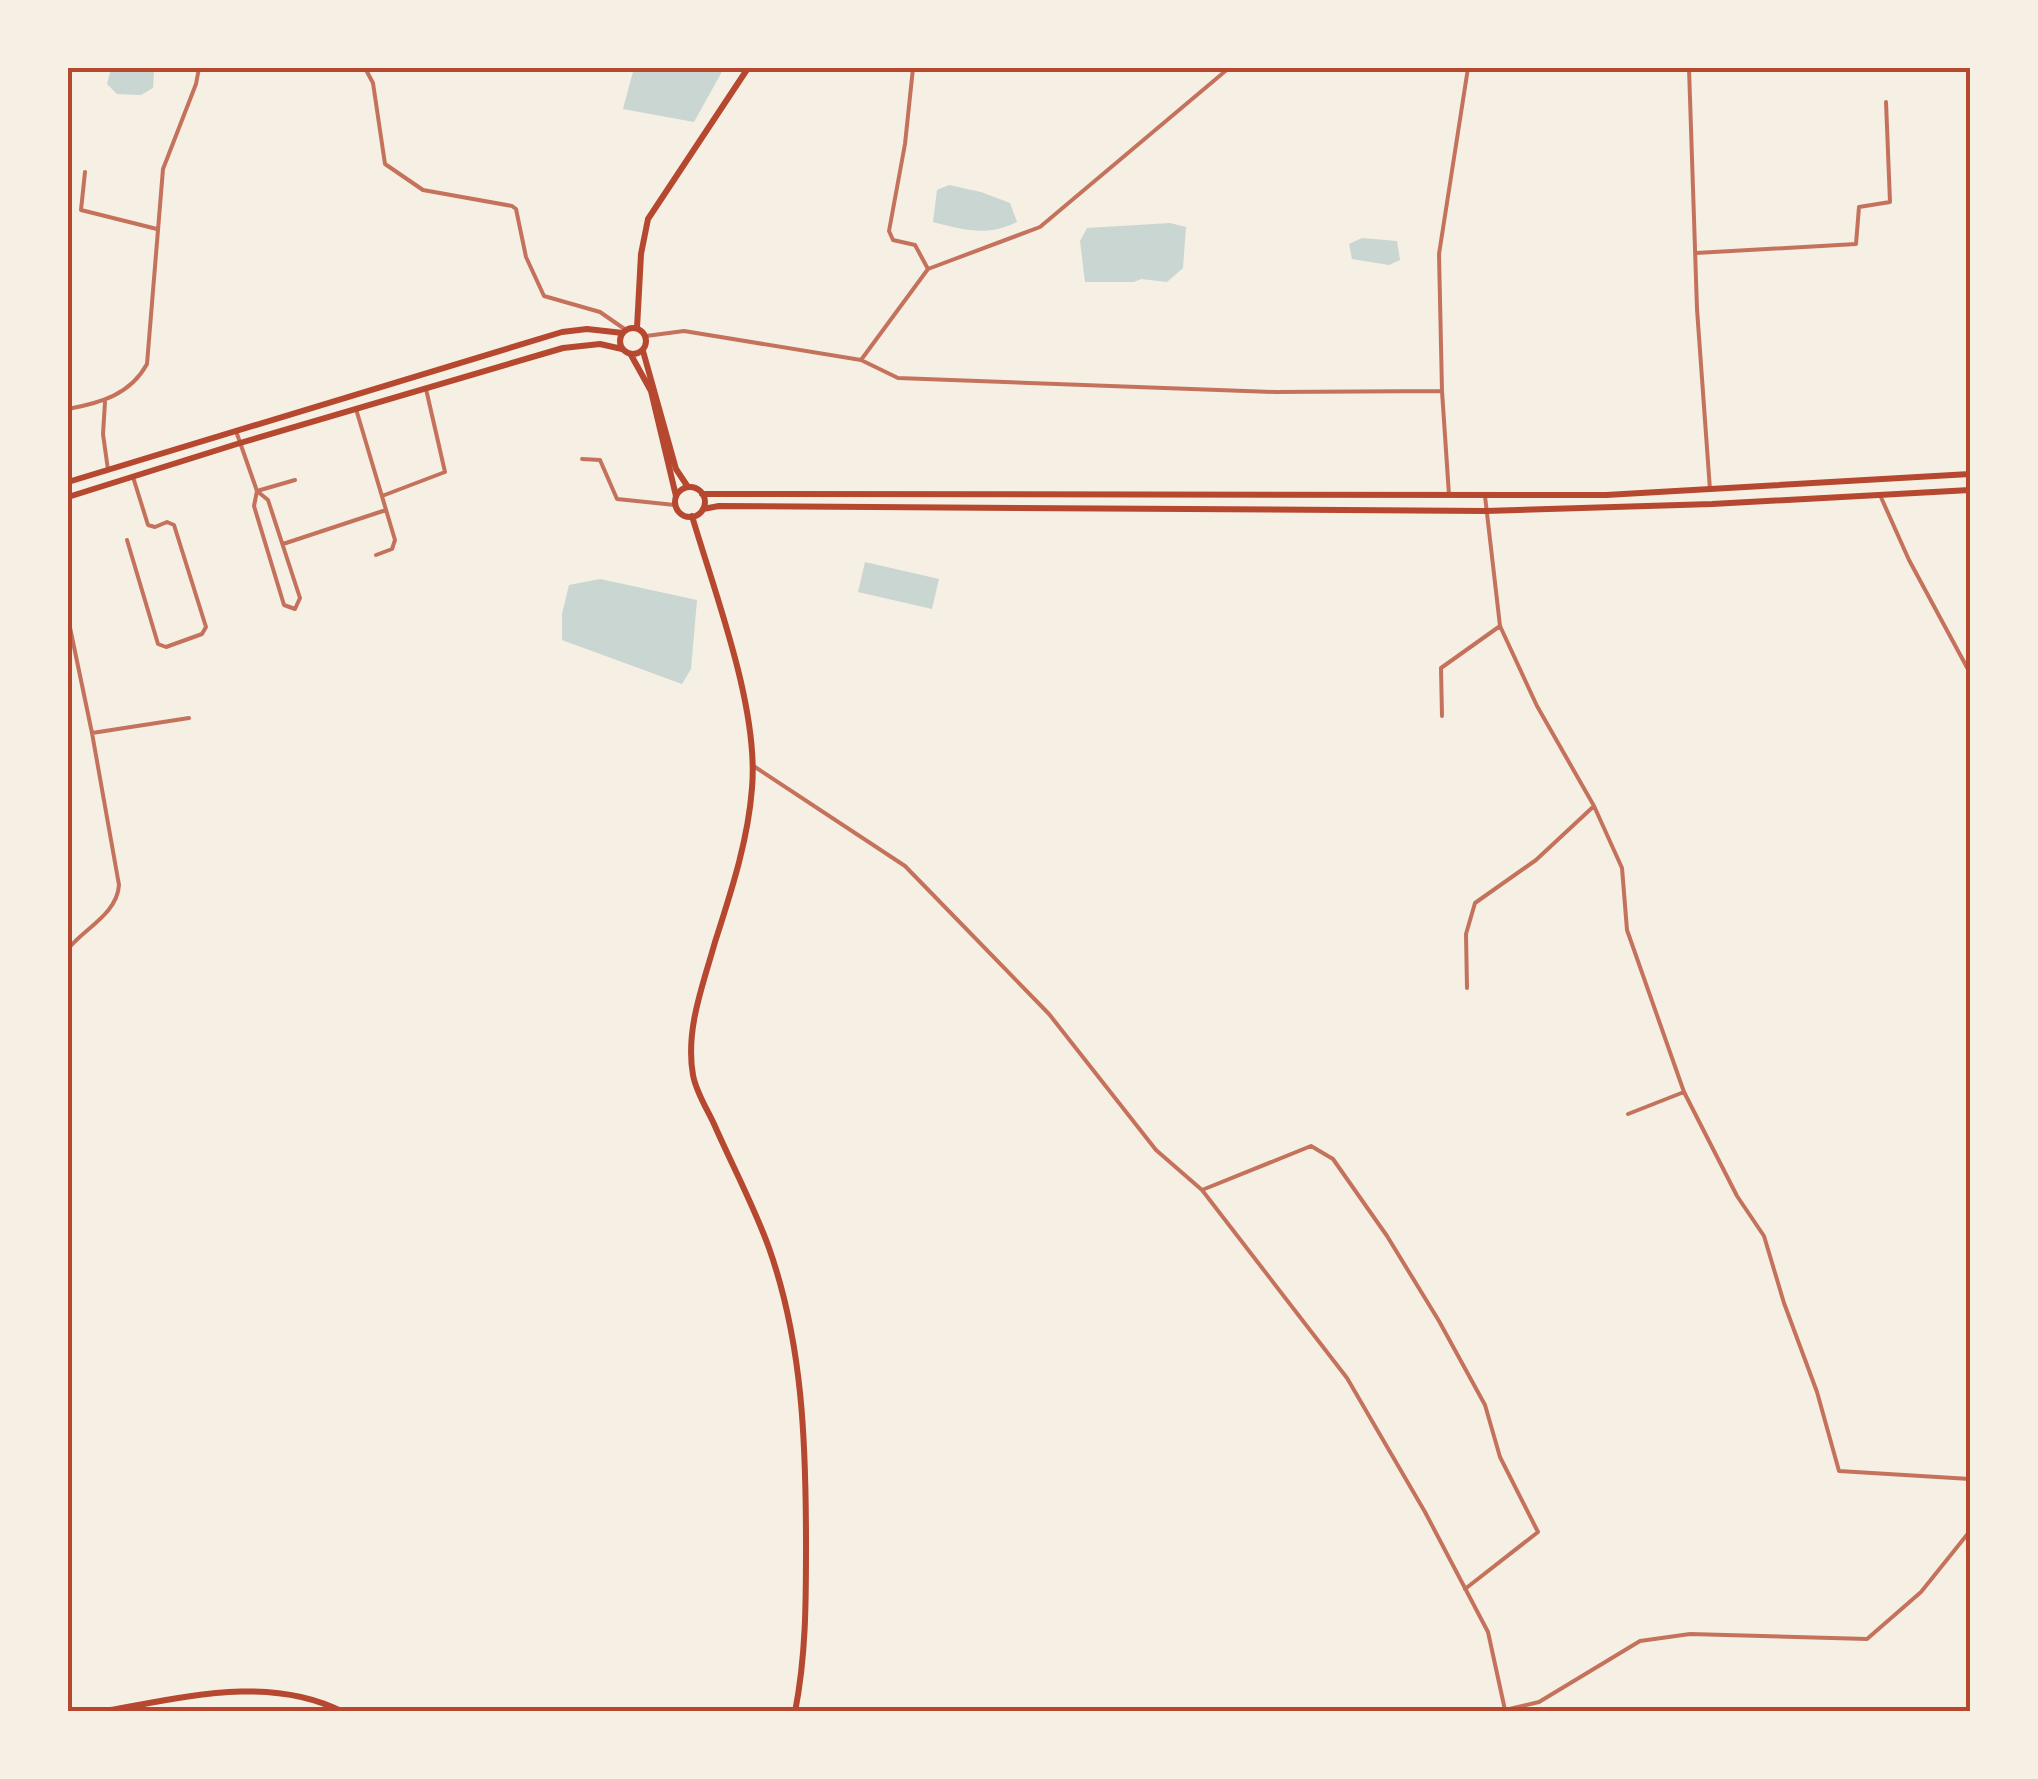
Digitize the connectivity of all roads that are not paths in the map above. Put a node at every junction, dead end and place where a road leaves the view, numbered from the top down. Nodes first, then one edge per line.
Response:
1 (199, 68) edge
2 (365, 68) edge
3 (748, 68) edge
4 (913, 68) edge
5 (1229, 68) edge
6 (1468, 68) edge
7 (1688, 68) edge
8 (1886, 102) dead end
9 (85, 172) dead end
10 (157, 229) junction
11 (1696, 253) junction
12 (928, 268) junction
13 (637, 328) junction
14 (624, 332) junction
15 (646, 336) junction
16 (622, 349) junction
17 (642, 351) junction
18 (632, 354) junction
19 (861, 360) junction
20 (426, 389) junction
21 (1442, 391) junction
22 (105, 402) junction
23 (68, 409) edge
24 (356, 409) junction
25 (236, 431) junction
26 (240, 443) junction
27 (582, 459) dead end
28 (108, 470) junction
29 (1970, 474) edge
30 (132, 477) junction
31 (294, 480) dead end
32 (68, 482) edge
33 (688, 487) junction
34 (1710, 490) junction
35 (1970, 490) edge
36 (257, 491) junction
37 (1878, 492) junction
38 (702, 494) junction
39 (1183, 495) junction
40 (1486, 495) junction
41 (382, 496) junction
42 (1450, 496) junction
43 (68, 498) edge
44 (676, 500) junction
45 (1183, 508) junction
46 (702, 509) junction
47 (386, 510) junction
48 (1486, 511) junction
49 (692, 516) junction
50 (127, 540) dead end
51 (283, 544) junction
52 (376, 555) dead end
53 (68, 618) edge
54 (1500, 626) junction
55 (1970, 674) edge
56 (1442, 716) dead end
57 (189, 718) dead end
58 (92, 732) junction
59 (752, 765) junction
60 (1594, 806) junction
61 (68, 948) edge
62 (1467, 988) dead end
63 (1684, 1092) junction
64 (1628, 1114) dead end
65 (1202, 1190) junction
66 (1970, 1479) edge
67 (1970, 1530) edge
68 (1465, 1589) junction
69 (1505, 1711) edge
70 (99, 1712) edge
71 (343, 1712) edge
72 (794, 1712) edge

1 - 10 street
2 - 14 street
3 - 13 main road
4 - 12 street
5 - 12 street
6 - 21 street
7 - 11 street
8 - 11 street
9 - 10 street
10 - 22 street
11 - 34 street
12 - 19 street
13 - 14 main road
13 - 15 main road
14 - 16 main road
14 - 25 main road
15 - 17 main road
15 - 19 street
16 - 18 main road
16 - 20 main road
17 - 18 main road
17 - 33 main road
18 - 44 main road
19 - 21 street
20 - 24 main road
20 - 41 street
21 - 42 street
22 - 23 street
22 - 28 street
24 - 26 main road
24 - 41 street
25 - 26 street
25 - 28 main road
26 - 30 main road
26 - 36 street
27 - 44 street
28 - 32 main road
29 - 34 main road
30 - 43 main road
30 - 50 street
31 - 36 street
33 - 38 main road
33 - 44 main road
34 - 40 main road
35 - 37 main road
36 - 51 street
36 - 51 street
37 - 48 main road
37 - 55 street
38 - 39 main road
38 - 46 main road
39 - 42 main road
39 - 45 main road
40 - 42 main road
40 - 48 street
41 - 47 street
44 - 49 main road
45 - 46 main road
45 - 48 main road
46 - 49 main road
47 - 51 street
47 - 52 street
48 - 54 street
49 - 59 main road
53 - 58 street
54 - 56 street
54 - 60 street
57 - 58 street
58 - 61 street
59 - 65 street
59 - 72 main road
60 - 62 street
60 - 63 street
63 - 64 street
63 - 66 street
65 - 68 street
65 - 68 street
67 - 69 street
68 - 69 street
70 - 71 main road

